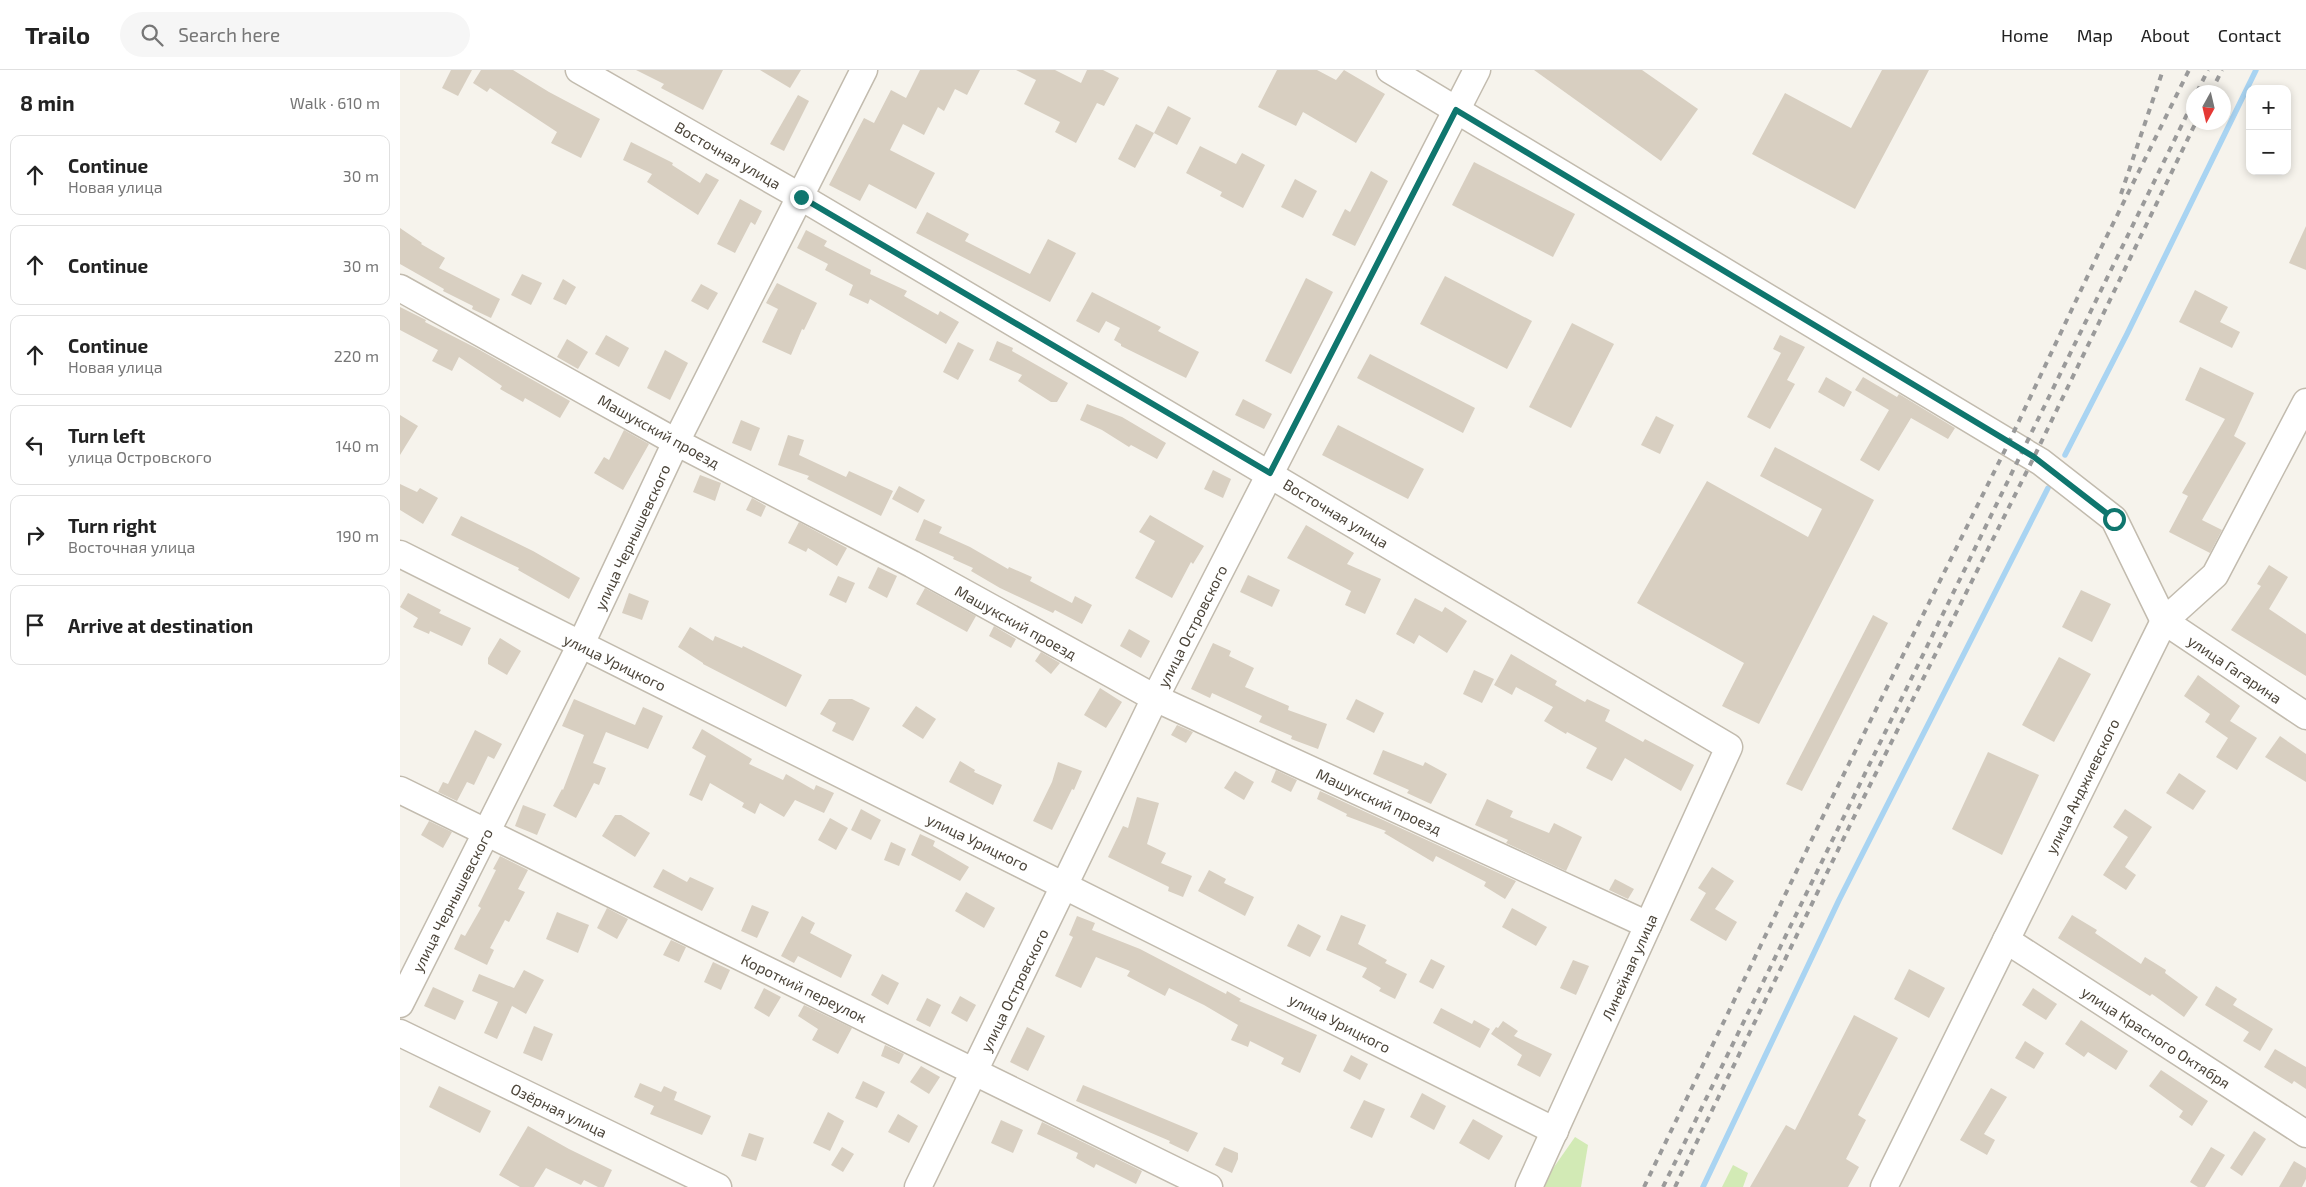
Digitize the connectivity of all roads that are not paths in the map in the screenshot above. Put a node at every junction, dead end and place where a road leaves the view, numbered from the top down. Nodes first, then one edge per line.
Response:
1 (579, 70) edge
2 (864, 70) edge
3 (1390, 70) edge
4 (1477, 70) edge
5 (1456, 110) junction
6 (801, 197) junction
7 (400, 288) edge
8 (2306, 402) edge
9 (676, 442) junction
10 (1270, 473) junction
11 (400, 554) edge
12 (2164, 621) junction
13 (580, 646) junction
14 (1155, 698) junction
15 (2306, 716) edge
16 (1728, 747) joint
17 (400, 790) edge
18 (486, 834) junction
19 (1065, 885) junction
20 (1648, 925) junction
21 (2006, 940) junction
22 (400, 1004) edge
23 (400, 1033) edge
24 (975, 1071) junction
25 (1555, 1131) junction
26 (2306, 1134) edge
27 (718, 1187) edge
28 (918, 1187) edge
29 (1208, 1187) edge
30 (1529, 1187) edge
31 (1884, 1187) edge

1 - 6 street, Восточная улица
2 - 6 street, улица Чернышевского
3 - 5 street
4 - 5 street, улица Островского
5 - 10 street, улица Островского
5 - 12 street
6 - 9 street, улица Чернышевского
6 - 10 street, Восточная улица
7 - 9 street, Машукский проезд
8 - 12 street, улица Анджиевского
9 - 13 street, улица Чернышевского
9 - 14 street, Машукский проезд
10 - 14 street, улица Островского
10 - 16 street, Восточная улица
11 - 13 street, улица Урицкого
12 - 15 street, улица Гагарина
12 - 21 street, улица Анджиевского
13 - 18 street, улица Чернышевского
13 - 19 street, улица Урицкого
14 - 19 street, улица Островского
14 - 20 street, Машукский проезд
16 - 20 street, Линейная улица
17 - 18 street, Короткий переулок
18 - 22 street, улица Чернышевского
18 - 24 street, Короткий переулок
19 - 24 street, улица Островского
19 - 25 street, улица Урицкого
20 - 25 street, Линейная улица
21 - 26 street, улица Красного Октября
21 - 31 street, улица Анджиевского
23 - 27 street, Озёрная улица
24 - 28 street, улица Островского
24 - 29 street, Короткий переулок
25 - 30 street, Линейная улица

